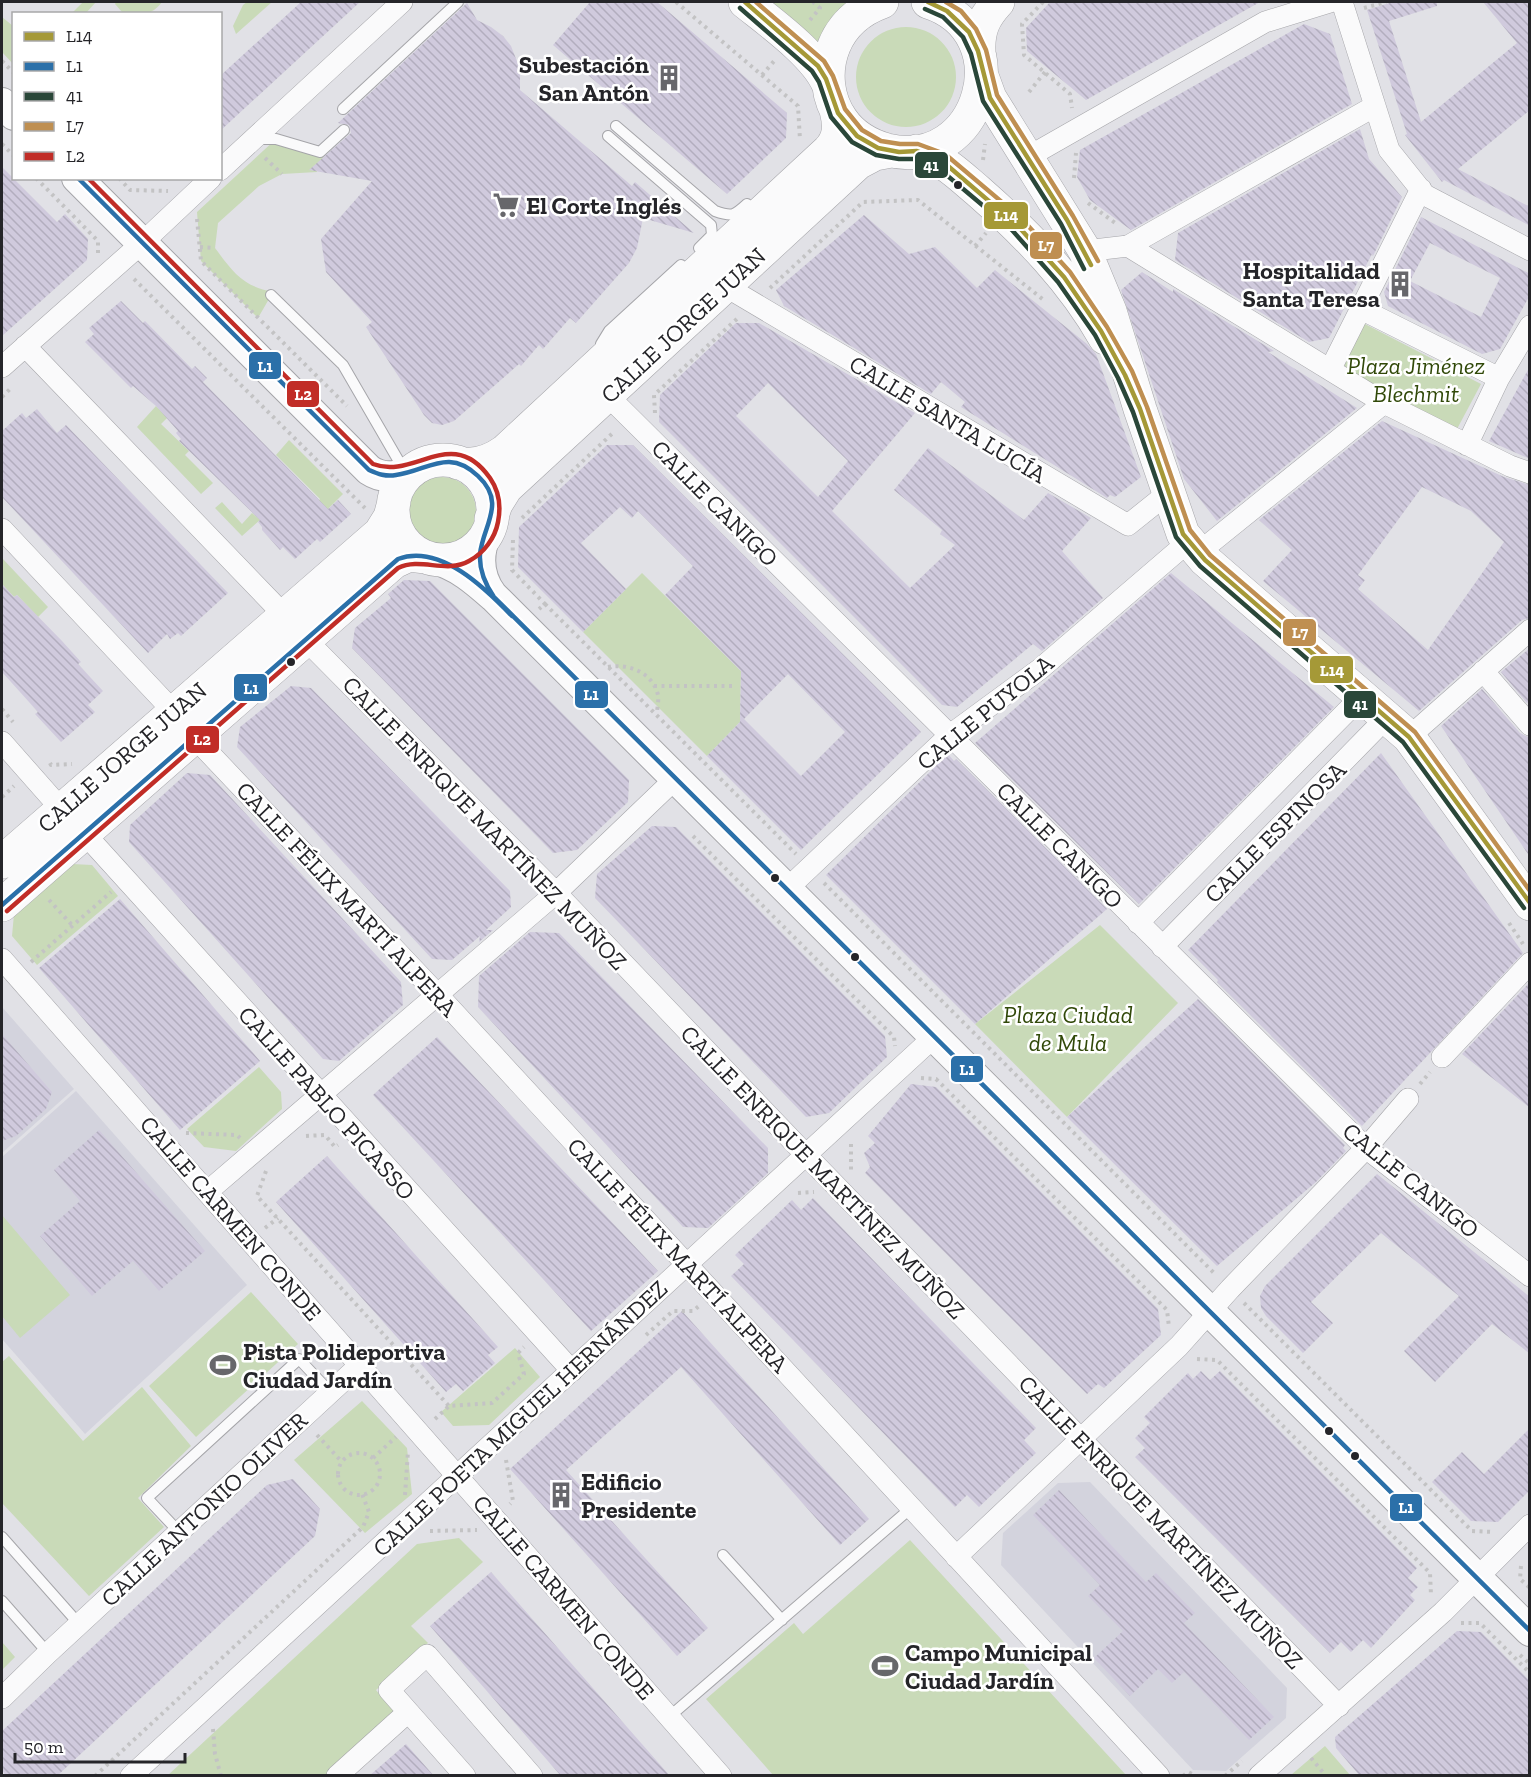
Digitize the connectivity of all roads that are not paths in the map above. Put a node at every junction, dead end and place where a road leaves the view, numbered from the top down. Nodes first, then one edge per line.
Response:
1 (402, 2) edge
2 (458, 2) edge
3 (745, 2) edge
4 (882, 2) edge
5 (929, 2) edge
6 (939, 2) edge
7 (998, 2) edge
8 (1330, 2) edge
9 (1342, 2) edge
10 (980, 64) junction
11 (1375, 106) junction
12 (343, 109) dead end
13 (831, 110) junction
14 (616, 126) dead end
15 (344, 130) dead end
16 (608, 136) dead end
17 (257, 146) junction
18 (904, 151) junction
19 (1028, 156) junction
20 (222, 169) edge
21 (79, 180) edge
22 (209, 180) edge
23 (1421, 189) junction
24 (753, 199) dead end
25 (1002, 228) junction
26 (1125, 237) junction
27 (141, 243) junction
28 (1530, 250) edge
29 (1085, 251) junction
30 (725, 286) junction
31 (271, 295) dead end
32 (1361, 309) junction
33 (1528, 333) edge
34 (25, 346) junction
35 (2, 367) edge
36 (1330, 370) junction
37 (1499, 378) junction
38 (565, 395) junction
39 (607, 395) junction
40 (1384, 403) junction
41 (1140, 410) junction
42 (1467, 445) junction
43 (458, 463) junction
44 (418, 467) junction
45 (1530, 473) edge
46 (1168, 493) junction
47 (380, 505) junction
48 (503, 527) junction
49 (2, 529) edge
50 (1193, 547) junction
51 (430, 558) junction
52 (502, 587) junction
53 (295, 628) junction
54 (1529, 634) edge
55 (1483, 672) junction
56 (1363, 695) junction
57 (184, 724) junction
58 (1530, 725) edge
59 (1399, 727) junction
60 (950, 735) junction
61 (2, 742) edge
62 (675, 779) junction
63 (73, 821) junction
64 (2, 862) edge
65 (801, 876) junction
66 (1526, 891) edge
67 (556, 893) junction
68 (2, 905) edge
69 (1138, 923) junction
70 (1162, 947) junction
71 (2, 959) edge
72 (1530, 963) edge
73 (437, 994) junction
74 (936, 1036) junction
75 (1442, 1057) road end
76 (319, 1094) junction
77 (1408, 1099) road end
78 (1366, 1148) junction
79 (807, 1156) junction
80 (207, 1192) junction
81 (687, 1265) junction
82 (1530, 1276) edge
83 (1222, 1298) junction
84 (360, 1365) junction
85 (572, 1371) junction
86 (330, 1392) junction
87 (1080, 1438) junction
88 (458, 1476) junction
89 (911, 1508) junction
90 (1530, 1525) edge
91 (179, 1532) junction
92 (2, 1537) edge
93 (723, 1554) dead end
94 (956, 1557) junction
95 (1477, 1578) junction
96 (2, 1601) edge
97 (782, 1620) junction
98 (79, 1624) junction
99 (1530, 1630) edge
100 (48, 1653) junction
101 (2, 1698) edge
102 (1339, 1706) junction
103 (408, 1712) junction
104 (669, 1717) junction
105 (715, 1773) edge
106 (131, 1776) edge
107 (337, 1776) edge
108 (465, 1776) edge
109 (532, 1776) edge
110 (1159, 1776) edge
111 (1259, 1776) edge

1 - 17 street
2 - 12 lane
3 - 13 main road
4 - 13 main road, CALLE JORGE JUAN
5 - 6 main road
5 - 10 main road
7 - 10 main road, CALLE JORGE JUAN
8 - 19 street
9 - 11 street
10 - 18 main road, CALLE JORGE JUAN
10 - 19 main road
11 - 23 street
11 - 26 street
13 - 18 main road
13 - 38 main road, CALLE JORGE JUAN
14 - 24 lane
15 - 17 lane
16 - 38 lane
17 - 20 street
18 - 25 main road
18 - 30 main road, CALLE JORGE JUAN
19 - 29 main road
21 - 27 main road
22 - 27 street
23 - 28 street
23 - 32 street
25 - 29 main road
25 - 41 main road
26 - 29 street
26 - 36 street
27 - 34 street
27 - 44 main road
29 - 41 main road
30 - 39 main road, CALLE JORGE JUAN
30 - 46 street, CALLE SANTA LUCÍA
31 - 44 lane
32 - 36 street
32 - 37 street
33 - 37 street
34 - 35 street
34 - 53 street, CALLE ENRIQUE MARTÍNEZ MUÑOZ
36 - 40 street
37 - 42 street
38 - 43 main road, CALLE JORGE JUAN
39 - 48 main road, CALLE JORGE JUAN
39 - 60 street, CALLE CANIGO
40 - 42 street
40 - 50 street, CALLE PUYOLA
41 - 46 main road
42 - 45 street
43 - 44 main road
43 - 48 main road
44 - 47 main road
46 - 50 main road
47 - 51 main road
47 - 53 main road, CALLE JORGE JUAN
48 - 51 main road
48 - 52 main road
49 - 57 street, CALLE FÉLIX MARTÍ ALPERA
50 - 56 main road
50 - 60 street, CALLE PUYOLA
51 - 52 main road
51 - 53 main road, CALLE JORGE JUAN
52 - 62 main road
53 - 57 main road, CALLE JORGE JUAN
53 - 67 street, CALLE ENRIQUE MARTÍNEZ MUÑOZ
54 - 55 street, CALLE ESPINOSA
55 - 58 street
55 - 59 street, CALLE ESPINOSA
56 - 59 main road
56 - 69 street, CALLE ESPINOSA
57 - 63 main road, CALLE JORGE JUAN
57 - 73 street, CALLE FÉLIX MARTÍ ALPERA
59 - 66 main road
59 - 70 street, CALLE ESPINOSA
60 - 65 street, CALLE PUYOLA
60 - 69 street, CALLE CANIGO
61 - 63 street, CALLE PABLO PICASSO
62 - 65 main road
62 - 67 street
63 - 64 main road, CALLE JORGE JUAN
63 - 68 main road, CALLE JORGE JUAN
63 - 76 street, CALLE PABLO PICASSO
65 - 74 main road
67 - 73 street
67 - 79 street, CALLE ENRIQUE MARTÍNEZ MUÑOZ
69 - 70 street, CALLE CANIGO
70 - 78 street, CALLE CANIGO
71 - 80 street, CALLE CARMEN CONDE
72 - 75 street
73 - 76 street
73 - 81 street, CALLE FÉLIX MARTÍ ALPERA
74 - 79 street, CALLE POETA MIGUEL HERNÁNDEZ
74 - 83 main road
76 - 80 street
76 - 85 street, CALLE PABLO PICASSO
77 - 78 street
78 - 82 street, CALLE CANIGO
78 - 83 street
79 - 81 street, CALLE POETA MIGUEL HERNÁNDEZ
79 - 87 street, CALLE ENRIQUE MARTÍNEZ MUÑOZ
80 - 84 street, CALLE CARMEN CONDE
81 - 85 street, CALLE POETA MIGUEL HERNÁNDEZ
81 - 89 street, CALLE FÉLIX MARTÍ ALPERA
83 - 87 street
83 - 95 main road
84 - 86 street, CALLE ANTONIO OLIVER
84 - 88 street, CALLE CARMEN CONDE
85 - 88 street, CALLE POETA MIGUEL HERNÁNDEZ
86 - 91 street, CALLE ANTONIO OLIVER
86 - 91 lane
87 - 94 street
87 - 102 street, CALLE ENRIQUE MARTÍNEZ MUÑOZ
88 - 104 street, CALLE CARMEN CONDE
88 - 106 street, CALLE POETA MIGUEL HERNÁNDEZ
89 - 94 street, CALLE FÉLIX MARTÍ ALPERA
89 - 97 lane
90 - 95 street
91 - 98 street, CALLE ANTONIO OLIVER
92 - 98 lane
93 - 97 lane
94 - 110 street, CALLE FÉLIX MARTÍ ALPERA
95 - 99 main road
95 - 102 street
96 - 100 lane
97 - 104 lane
98 - 100 street, CALLE ANTONIO OLIVER
100 - 101 street, CALLE ANTONIO OLIVER
102 - 111 street
103 - 107 street
103 - 108 street
103 - 109 street
104 - 105 street, CALLE CARMEN CONDE

